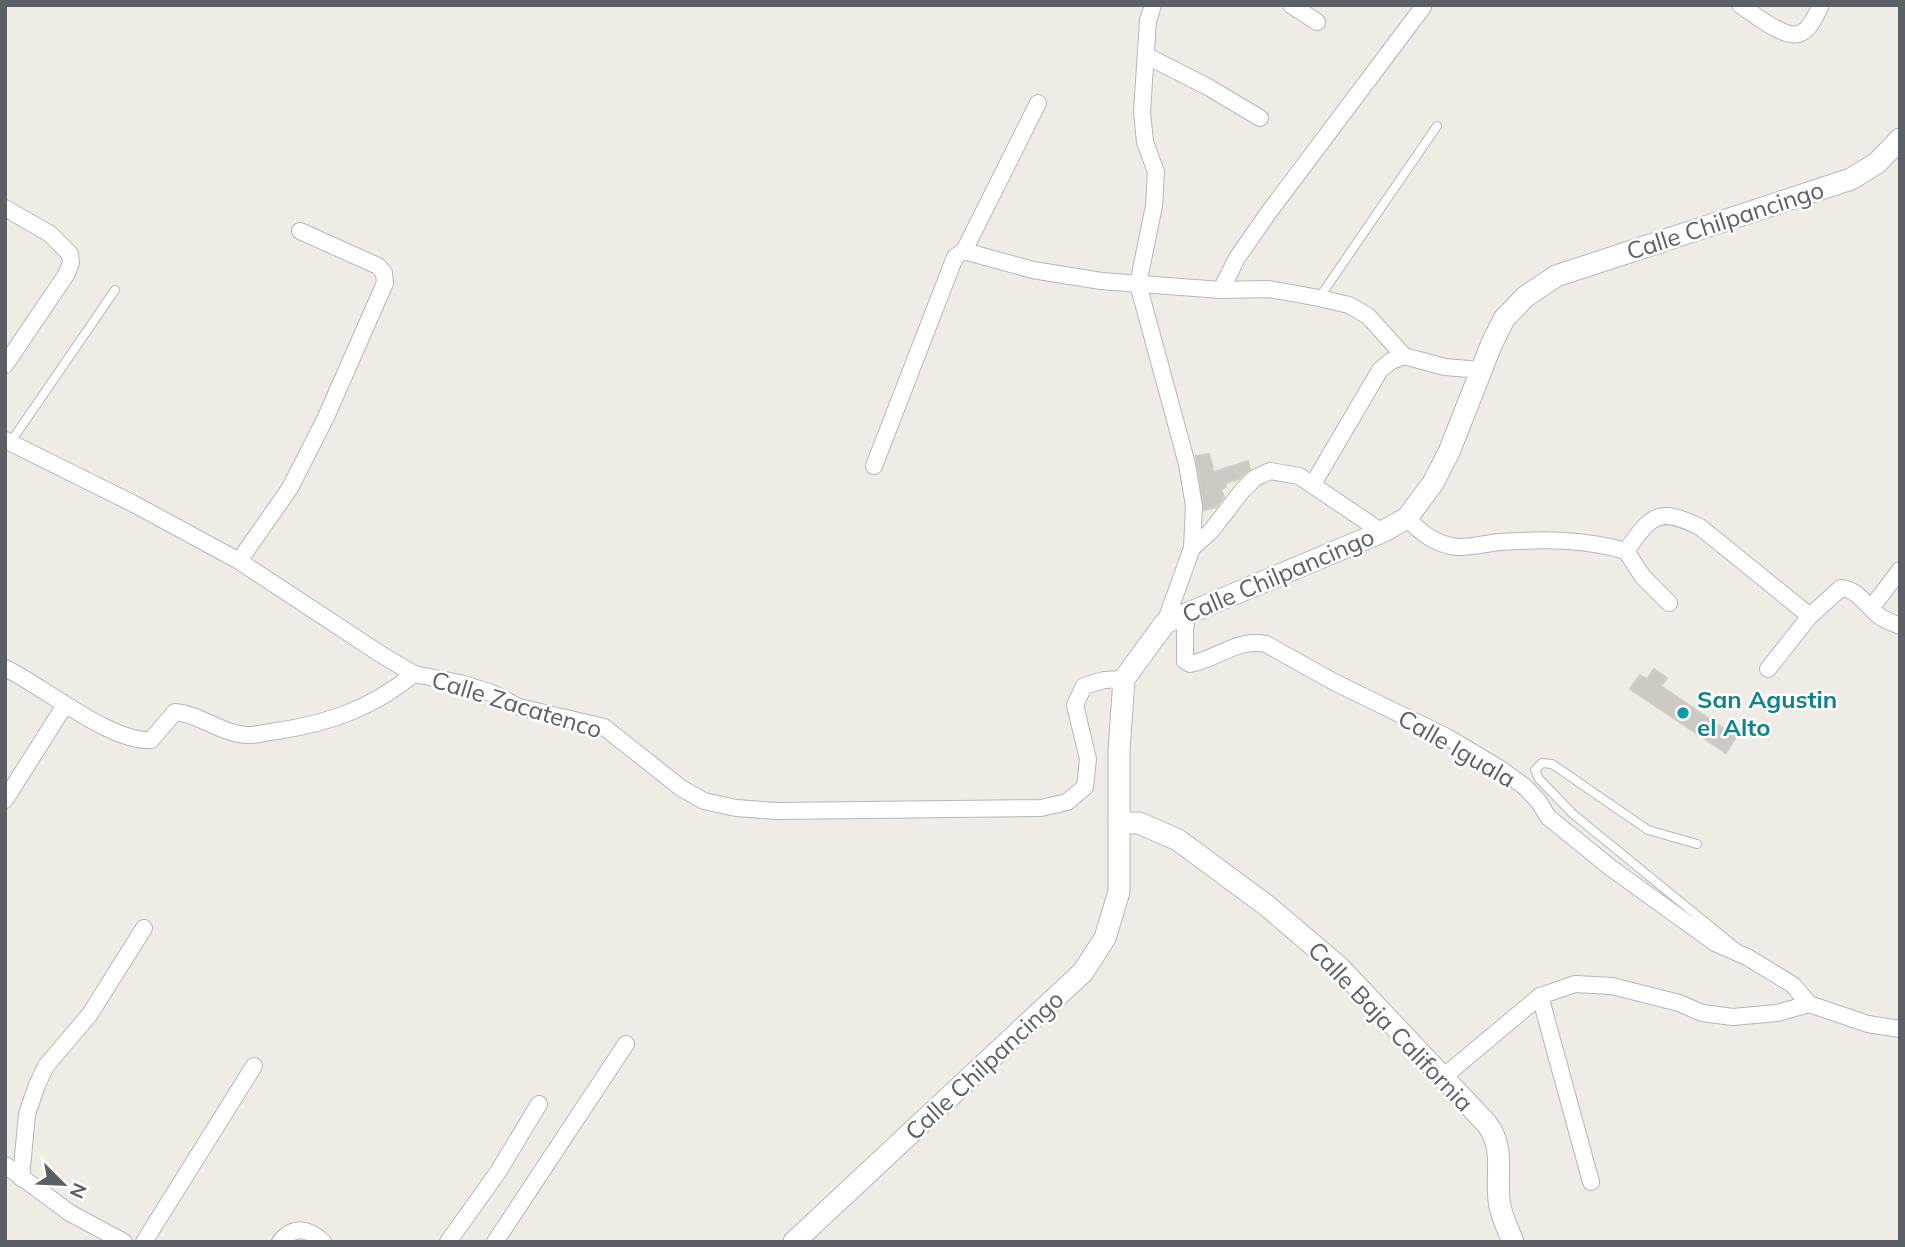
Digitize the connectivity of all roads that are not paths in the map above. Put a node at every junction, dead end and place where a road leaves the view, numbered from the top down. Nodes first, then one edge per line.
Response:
1 (1153, 5) edge
2 (1291, 5) edge
3 (1740, 5) edge
4 (1821, 5) edge
5 (1423, 7) dead end
6 (1317, 22) dead end
7 (1147, 56) junction
8 (1038, 103) dead end
9 (1260, 118) dead end
10 (1437, 125) dead end
11 (1900, 139) edge
12 (5, 208) edge
13 (300, 231) dead end
14 (964, 251) junction
15 (1138, 284) junction
16 (115, 290) dead end
17 (1222, 290) junction
18 (1319, 298) junction
19 (1404, 356) junction
20 (5, 365) edge
21 (1481, 370) junction
22 (7, 442) edge
23 (874, 466) dead end
24 (1313, 484) junction
25 (1407, 517) junction
26 (1382, 533) junction
27 (1192, 548) junction
28 (1626, 551) junction
29 (239, 562) junction
30 (1900, 570) edge
31 (1670, 603) dead end
32 (1872, 607) junction
33 (1188, 611) junction
34 (1810, 616) junction
35 (1165, 623) junction
36 (1900, 626) edge
37 (5, 668) edge
38 (1768, 669) dead end
39 (414, 674) junction
40 (1124, 680) junction
41 (65, 705) junction
42 (5, 800) edge
43 (1119, 822) junction
44 (1697, 844) dead end
45 (144, 928) dead end
46 (1747, 957) junction
47 (1540, 996) junction
48 (1809, 1004) junction
49 (1900, 1029) edge
50 (626, 1044) dead end
51 (254, 1066) dead end
52 (1442, 1078) junction
53 (539, 1104) dead end
54 (5, 1165) edge
55 (21, 1178) junction
56 (1591, 1181) dead end
57 (124, 1242) edge
58 (144, 1242) edge
59 (280, 1242) edge
60 (323, 1242) edge
61 (448, 1242) edge
62 (495, 1242) edge
63 (794, 1242) edge
64 (1513, 1242) edge

1 - 7 street
2 - 6 street
3 - 4 street
5 - 17 street
7 - 9 street
7 - 15 street
8 - 14 street
10 - 18 lane
11 - 21 street, Calle Chilpancingo
12 - 20 street
13 - 29 street
14 - 15 street
14 - 23 street
15 - 17 street
15 - 27 street
16 - 22 lane
17 - 18 street
18 - 19 street
19 - 21 street
19 - 24 street
21 - 25 street, Calle Chilpancingo
22 - 29 street, Calle Zacatenco
24 - 26 street
24 - 27 street
25 - 26 street, Calle Chilpancingo
25 - 28 street
26 - 33 street, Calle Chilpancingo
27 - 35 street
28 - 31 street
28 - 34 street
29 - 39 street, Calle Zacatenco
30 - 32 street
32 - 34 street
32 - 36 street
33 - 35 street, Calle Chilpancingo
33 - 46 street, Calle Iguala
34 - 38 street
35 - 40 street, Calle Chilpancingo
37 - 41 street
39 - 40 street, Calle Zacatenco
39 - 41 street
40 - 43 street, Calle Chilpancingo
41 - 42 street
43 - 52 street, Calle Baja California
43 - 63 street, Calle Chilpancingo
44 - 46 lane
45 - 55 street
46 - 48 street, Calle Iguala
47 - 48 street
47 - 52 street
47 - 56 street
48 - 49 street
50 - 62 street
51 - 58 street
52 - 64 street, Calle Baja California
53 - 61 street
54 - 55 street
55 - 57 street
59 - 60 street

